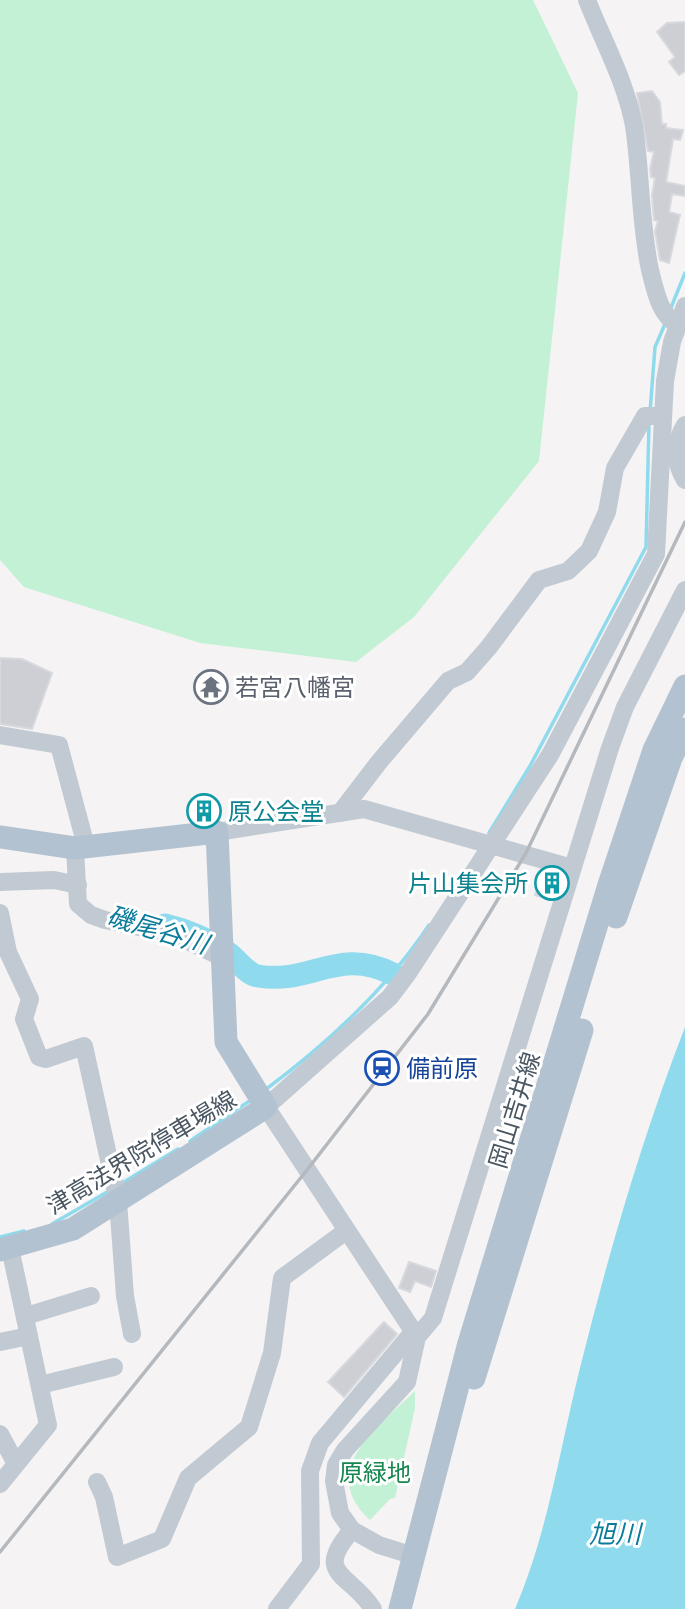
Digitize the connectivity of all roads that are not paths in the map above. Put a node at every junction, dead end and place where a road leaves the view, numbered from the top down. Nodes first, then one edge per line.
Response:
1 (587, 0) edge
2 (677, 317) edge
3 (654, 416) junction
4 (685, 425) edge
5 (685, 480) edge
6 (685, 590) edge
7 (685, 686) edge
8 (685, 729) edge
9 (0, 735) edge
10 (340, 813) junction
11 (218, 832) junction
12 (0, 837) edge
13 (487, 844) junction
14 (80, 847) junction
15 (572, 868) junction
16 (0, 882) edge
17 (79, 893) junction
18 (0, 913) edge
19 (221, 951) junction
20 (261, 1100) junction
21 (116, 1192) junction
22 (346, 1231) junction
23 (5, 1249) edge
24 (91, 1296) dead end
25 (26, 1316) junction
26 (132, 1334) dead end
27 (415, 1334) junction
28 (29, 1336) junction
29 (0, 1342) edge
30 (114, 1367) dead end
31 (40, 1385) junction
32 (0, 1434) edge
33 (16, 1464) junction
34 (97, 1482) dead end
35 (0, 1484) edge
36 (352, 1530) junction
37 (414, 1556) junction
38 (277, 1609) edge
39 (373, 1609) edge
40 (400, 1609) edge

1 - 2 street
2 - 3 street
3 - 10 street
3 - 13 street
4 - 5 street
6 - 15 street
7 - 37 main road, 岡山吉井線
8 - 37 main road, 岡山吉井線
9 - 14 street
10 - 11 street
10 - 13 street
11 - 14 main road
11 - 19 main road, 津高法界院停車場線
12 - 14 main road
13 - 15 street
13 - 20 street
14 - 17 street
15 - 27 street
16 - 17 street
17 - 19 street
18 - 21 street
19 - 20 main road, 津高法界院停車場線
20 - 21 main road, 津高法界院停車場線
20 - 22 street
21 - 23 main road, 津高法界院停車場線
21 - 26 street
22 - 27 street
22 - 34 street
23 - 25 street
24 - 25 street
25 - 28 street
27 - 36 street
27 - 38 street
28 - 29 street
28 - 31 street
30 - 31 street
31 - 33 street
32 - 33 street
33 - 35 street
36 - 37 street
36 - 39 street
37 - 40 main road, 岡山吉井線

